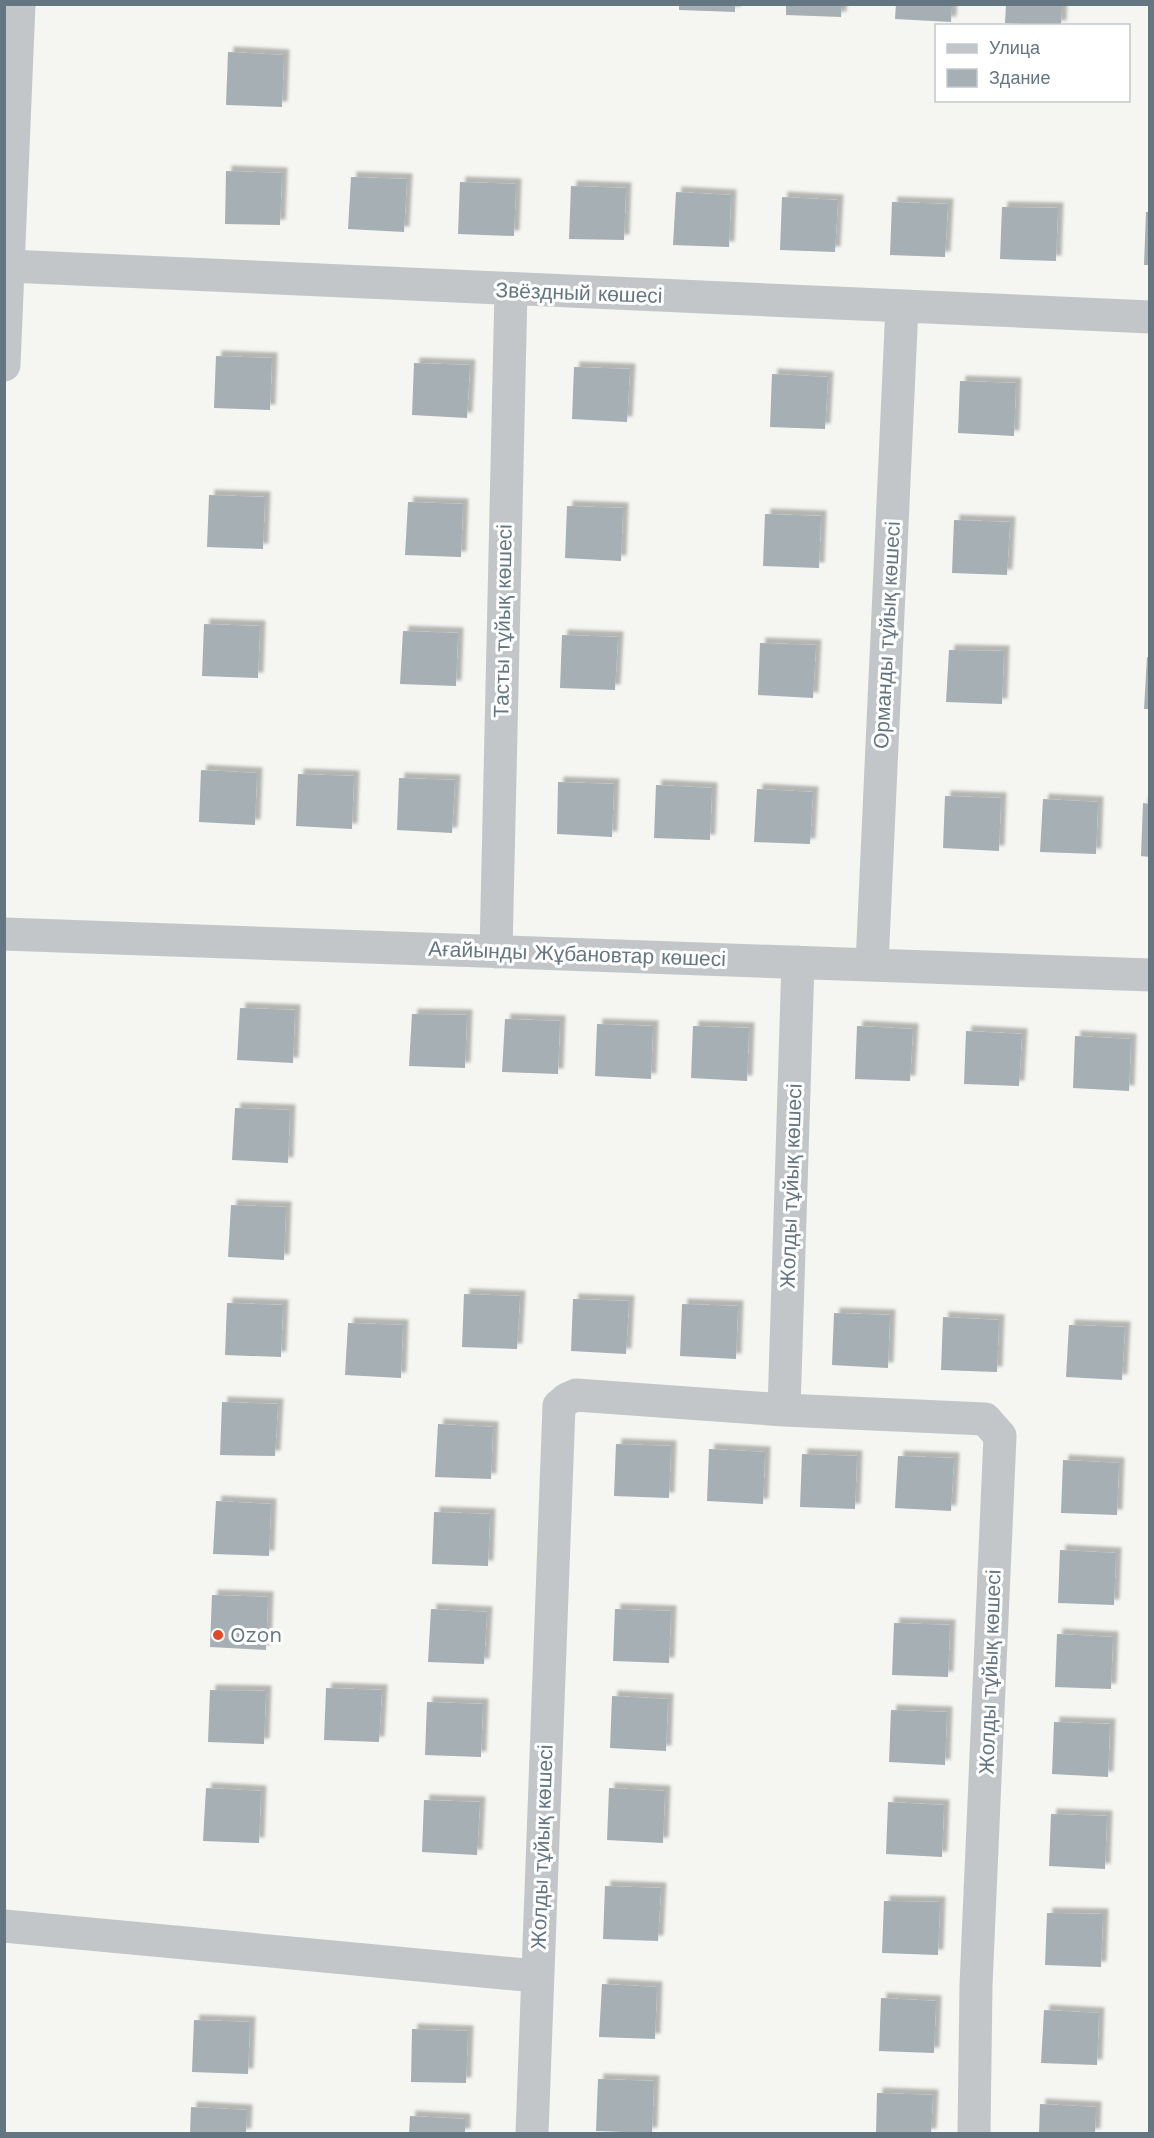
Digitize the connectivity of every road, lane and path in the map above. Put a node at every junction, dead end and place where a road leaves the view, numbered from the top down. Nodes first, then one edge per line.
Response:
1 (19, 4) edge
2 (9, 266) junction
3 (511, 290) junction
4 (902, 306) junction
5 (1149, 317) edge
6 (4, 365) edge
7 (4, 934) edge
8 (496, 952) junction
9 (798, 962) junction
10 (872, 965) junction
11 (1149, 975) edge
12 (784, 1410) junction
13 (4, 1926) edge
14 (536, 1976) junction
15 (532, 2133) edge
16 (974, 2133) edge

1 - 2 street
2 - 3 street, Звёздный көшесі
2 - 6 street
3 - 4 street, Звёздный көшесі
3 - 8 street, Тасты тұйық көшесі
4 - 5 street, Звёздный көшесі
4 - 10 street, Орманды тұйық көшесі
7 - 8 street, Ағайынды Жұбановтар көшесі
8 - 9 street, Ағайынды Жұбановтар көшесі
9 - 10 street, Ағайынды Жұбановтар көшесі
9 - 12 street, Жолды тұйық көшесі
10 - 11 street, Ағайынды Жұбановтар көшесі
12 - 14 street, Жолды тұйық көшесі
12 - 16 street, Жолды тұйық көшесі
13 - 14 street, Жолды тұйық көшесі
14 - 15 street, Жолды тұйық көшесі

